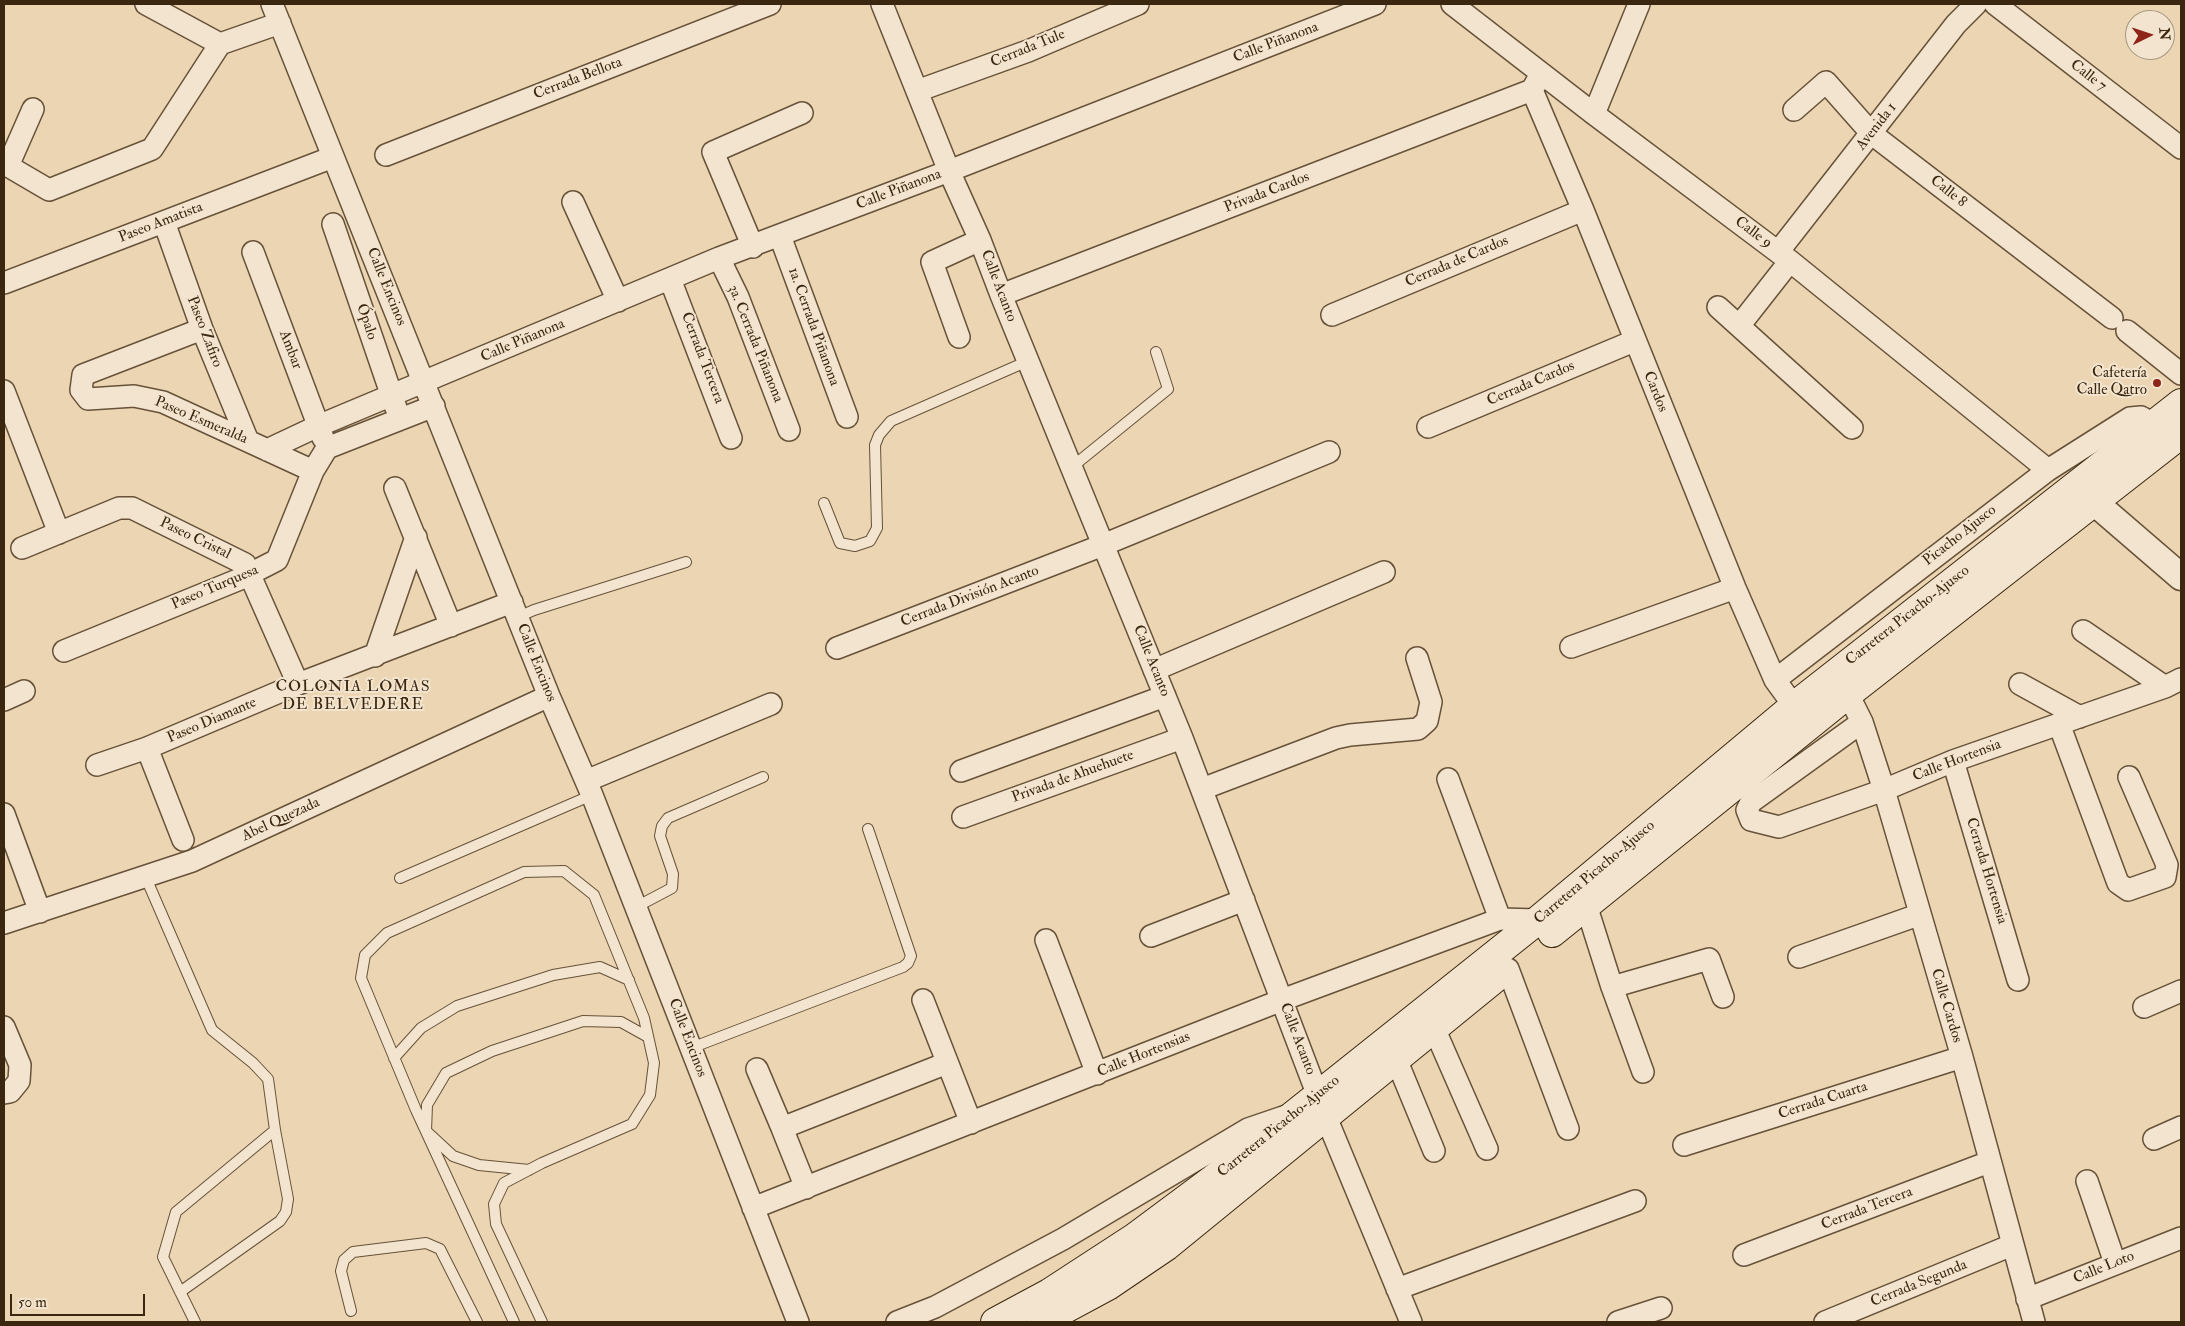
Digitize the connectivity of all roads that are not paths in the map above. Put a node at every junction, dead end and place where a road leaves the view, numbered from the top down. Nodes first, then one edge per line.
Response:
1 (146, 4) edge
2 (770, 4) edge
3 (882, 4) edge
4 (1138, 4) edge
5 (1376, 4) edge
6 (1452, 4) edge
7 (1639, 4) edge
8 (1976, 4) edge
9 (1995, 4) edge
10 (276, 13) edge
11 (220, 44) junction
12 (1536, 82) junction
13 (917, 91) junction
14 (33, 109) dead end
15 (1794, 110) dead end
16 (802, 113) dead end
17 (1594, 114) junction
18 (1872, 134) junction
19 (2181, 148) edge
20 (386, 155) dead end
21 (325, 160) junction
22 (949, 171) junction
23 (573, 202) dead end
24 (1583, 210) junction
25 (164, 222) junction
26 (332, 224) dead end
27 (780, 236) junction
28 (980, 240) junction
29 (753, 246) junction
30 (253, 252) dead end
31 (1784, 257) junction
32 (720, 258) junction
33 (670, 279) junction
34 (4, 283) edge
35 (1001, 295) junction
36 (618, 301) junction
37 (1718, 307) dead end
38 (1332, 315) dead end
39 (1739, 326) junction
40 (202, 329) junction
41 (959, 336) dead end
42 (1634, 341) junction
43 (1156, 352) dead end
44 (1028, 361) junction
45 (2181, 374) edge
46 (421, 383) junction
47 (4, 391) edge
48 (392, 395) junction
49 (2181, 403) edge
50 (434, 406) junction
51 (847, 417) dead end
52 (400, 419) junction
53 (2154, 424) junction
54 (318, 426) junction
55 (1428, 427) dead end
56 (1852, 428) dead end
57 (789, 430) dead end
58 (2181, 434) edge
59 (732, 438) dead end
60 (248, 441) junction
61 (326, 448) junction
62 (267, 450) junction
63 (1329, 452) dead end
64 (1072, 467) junction
65 (2048, 470) junction
66 (313, 471) junction
67 (395, 488) dead end
68 (2085, 492) junction
69 (824, 503) dead end
70 (59, 533) junction
71 (416, 537) junction
72 (1103, 545) junction
73 (22, 548) dead end
74 (686, 562) dead end
75 (1384, 572) dead end
76 (251, 574) junction
77 (2181, 576) edge
78 (1735, 588) junction
79 (508, 609) junction
80 (451, 626) junction
81 (2084, 631) dead end
82 (837, 648) dead end
83 (1571, 648) dead end
84 (64, 651) dead end
85 (375, 656) junction
86 (1417, 658) dead end
87 (1154, 670) junction
88 (1775, 680) junction
89 (2173, 683) edge
90 (298, 684) junction
91 (2020, 684) dead end
92 (24, 692) dead end
93 (1848, 694) junction
94 (549, 696) junction
95 (1165, 696) junction
96 (4, 700) edge
97 (771, 704) dead end
98 (1794, 706) junction
99 (2080, 717) junction
100 (1862, 722) junction
101 (2059, 724) junction
102 (1182, 738) junction
103 (148, 748) junction
104 (1954, 761) junction
105 (97, 765) dead end
106 (962, 771) dead end
107 (763, 777) dead end
108 (2128, 777) dead end
109 (1448, 779) dead end
110 (589, 788) junction
111 (1202, 789) junction
112 (1884, 790) junction
113 (4, 814) edge
114 (963, 817) dead end
115 (868, 828) dead end
116 (183, 840) dead end
117 (146, 878) junction
118 (400, 878) dead end
119 (1244, 900) junction
120 (1586, 905) junction
121 (636, 907) junction
122 (40, 912) junction
123 (1918, 914) junction
124 (1500, 919) junction
125 (1538, 920) junction
126 (4, 923) edge
127 (1151, 936) dead end
128 (1046, 940) dead end
129 (1799, 957) dead end
130 (1508, 969) junction
131 (629, 980) junction
132 (2018, 980) dead end
133 (1612, 987) junction
134 (2181, 992) edge
135 (1723, 997) dead end
136 (923, 1000) dead end
137 (1282, 1000) junction
138 (2144, 1007) dead end
139 (4, 1027) edge
140 (1434, 1028) junction
141 (648, 1037) junction
142 (691, 1048) junction
143 (1962, 1057) junction
144 (394, 1058) junction
145 (1396, 1059) junction
146 (947, 1064) junction
147 (757, 1069) dead end
148 (1643, 1072) dead end
149 (1097, 1074) junction
150 (4, 1093) edge
151 (1314, 1108) junction
152 (971, 1122) junction
153 (2181, 1127) edge
154 (782, 1128) junction
155 (1568, 1129) dead end
156 (275, 1130) junction
157 (426, 1131) junction
158 (2154, 1139) dead end
159 (1684, 1146) dead end
160 (1487, 1149) dead end
161 (1434, 1151) dead end
162 (1989, 1162) junction
163 (529, 1170) junction
164 (2087, 1181) dead end
165 (806, 1188) junction
166 (1635, 1201) dead end
167 (754, 1208) junction
168 (2181, 1238) edge
169 (2012, 1245) junction
170 (1744, 1255) dead end
171 (2115, 1263) junction
172 (1397, 1289) junction
173 (180, 1292) junction
174 (2027, 1299) junction
175 (1661, 1308) dead end
176 (352, 1311) dead end
177 (196, 1322) edge
178 (477, 1322) edge
179 (514, 1322) edge
180 (542, 1322) edge
181 (798, 1322) edge
182 (898, 1322) edge
183 (995, 1322) edge
184 (1041, 1322) edge
185 (1412, 1322) edge
186 (1618, 1322) edge
187 (1825, 1322) edge
188 (2034, 1322) edge

1 - 11 street
2 - 20 street, Cerrada Bellota
3 - 13 street, Calle Acanto
4 - 13 street, Cerrada Tule
5 - 22 street, Calle Piñanona
6 - 12 street, Calle 9
7 - 17 street
8 - 18 street, Avenida 1
9 - 19 street, Calle 7
10 - 11 street
10 - 21 street, Calle Encinos
11 - 14 street
12 - 17 street, Calle 9
12 - 24 street, Cardos
12 - 35 street, Privada Cardos
13 - 22 street, Calle Acanto
15 - 18 street, Calle 8
16 - 29 street
17 - 31 street, Calle 9
18 - 31 street, Avenida 1
18 - 45 street, Calle 8
21 - 25 street, Paseo Amatista
21 - 46 street, Calle Encinos
22 - 27 street, Calle Piñanona
22 - 28 street, Calle Acanto
23 - 36 street
24 - 38 street, Cerrada de Cardos
24 - 42 street, Cardos
25 - 34 street, Paseo Amatista
25 - 40 street, Paseo Zafiro
26 - 48 street, Ópalo
27 - 29 street, Calle Piñanona
27 - 51 street, 1a. Cerrada Piñanona
28 - 35 street, Calle Acanto
28 - 41 street
29 - 32 street, Calle Piñanona
30 - 54 street, Ambar
31 - 39 street, Avenida 1
31 - 65 street, Calle 9
32 - 33 street, Calle Piñanona
32 - 57 street, 3a. Cerrada Piñanona
33 - 36 street, Calle Piñanona
33 - 59 street, Cerrada Tercera
35 - 44 street, Calle Acanto
36 - 46 street, Calle Piñanona
37 - 39 street
39 - 56 street
40 - 60 street, Paseo Zafiro
40 - 60 street, Paseo Esmeralda
42 - 55 street, Cerrada Cardos
42 - 78 street, Cardos
43 - 64 lane
44 - 64 street, Calle Acanto
44 - 69 lane
46 - 48 street
46 - 50 street, Calle Encinos
47 - 70 street
48 - 52 street, Ópalo
48 - 54 street
49 - 53 main road, Carretera Picacho-Ajusco
50 - 52 street
50 - 79 street, Calle Encinos
52 - 61 street
53 - 65 street, Picacho Ajusco
53 - 68 main road, Carretera Picacho-Ajusco
54 - 61 street, Ambar
54 - 62 street
58 - 68 main road, Carretera Picacho-Ajusco
60 - 62 street, Paseo Esmeralda
61 - 66 street, Paseo Turquesa
62 - 66 street, Paseo Esmeralda
63 - 72 street, Cerrada División Acanto
64 - 72 street, Calle Acanto
65 - 88 street, Picacho Ajusco
66 - 76 street, Paseo Turquesa
67 - 71 street
68 - 77 street
68 - 93 main road, Carretera Picacho-Ajusco
68 - 98 main road, Carretera Picacho-Ajusco
70 - 73 street, Paseo Cristal
70 - 76 street, Paseo Cristal
71 - 80 street
71 - 85 street
72 - 82 street, Cerrada División Acanto
72 - 87 street, Calle Acanto
74 - 79 lane
75 - 87 street
76 - 84 street, Paseo Turquesa
76 - 90 street, Paseo Cristal
78 - 83 street
78 - 88 street, Cardos
79 - 80 street, Paseo Diamante
79 - 94 street, Calle Encinos
80 - 85 street, Paseo Diamante
81 - 89 street
85 - 90 street, Paseo Diamante
86 - 111 street
87 - 95 street, Calle Acanto
88 - 98 street, Cardos
89 - 99 street, Calle Hortensia
90 - 103 street, Paseo Diamante
91 - 99 street
92 - 96 street
93 - 100 street, Calle Cardos
93 - 120 main road, Carretera Picacho-Ajusco
94 - 110 street, Calle Encinos
94 - 117 street, Abel Quezada
95 - 102 street, Calle Acanto
95 - 106 street
97 - 110 street
98 - 125 main road, Carretera Picacho-Ajusco
99 - 101 street, Calle Hortensia
100 - 112 street, Calle Cardos
100 - 112 street, Calle Hortensia
101 - 104 street, Calle Hortensia
101 - 108 street
102 - 111 street, Calle Acanto
102 - 114 street, Privada de Ahuehuete
103 - 105 street, Paseo Diamante
103 - 116 street
104 - 112 street, Calle Hortensia
104 - 132 street, Cerrada Hortensia
107 - 121 lane
109 - 124 street
110 - 118 lane
110 - 121 street, Calle Encinos
111 - 119 street, Calle Acanto
112 - 123 street, Calle Cardos
113 - 122 street
115 - 142 lane
117 - 122 street, Abel Quezada
117 - 156 lane
119 - 127 street
119 - 137 street, Calle Acanto
120 - 130 main road, Carretera Picacho-Ajusco
120 - 133 street
121 - 142 street, Calle Encinos
122 - 126 street, Abel Quezada
123 - 129 street
123 - 143 street, Calle Cardos
124 - 125 street, Calle Hortensias
124 - 137 street, Calle Hortensias
125 - 151 main road, Carretera Picacho-Ajusco
128 - 149 street
130 - 140 main road, Carretera Picacho-Ajusco
130 - 155 street
131 - 141 lane
131 - 144 lane
131 - 144 lane
133 - 135 street
133 - 148 street
134 - 138 street
136 - 146 street
137 - 149 street, Calle Hortensias
137 - 151 street, Calle Acanto
139 - 150 street
140 - 145 main road, Carretera Picacho-Ajusco
140 - 160 street
141 - 157 lane
141 - 163 lane
142 - 167 street, Calle Encinos
143 - 159 street, Cerrada Cuarta
143 - 162 street, Calle Cardos
144 - 157 lane
145 - 151 main road, Carretera Picacho-Ajusco
145 - 161 street
146 - 152 street
146 - 154 street
147 - 154 street
149 - 152 street, Calle Hortensias
151 - 172 street, Calle Acanto
151 - 182 street
151 - 183 main road, Carretera Picacho-Ajusco
151 - 184 main road, Carretera Picacho-Ajusco
152 - 165 street, Calle Hortensias
153 - 158 street
154 - 165 street
156 - 173 lane
156 - 173 lane
157 - 163 lane
157 - 179 lane
162 - 169 street, Calle Cardos
162 - 170 street, Cerrada Tercera
163 - 180 lane
164 - 171 street
165 - 167 street, Calle Hortensias
166 - 172 street
167 - 181 street, Calle Encinos
168 - 171 street, Calle Loto
169 - 174 street, Calle Cardos
169 - 187 street, Cerrada Segunda
171 - 174 street, Calle Loto
172 - 185 street, Calle Acanto
173 - 177 lane
174 - 188 street, Calle Cardos
175 - 186 street
176 - 178 lane

